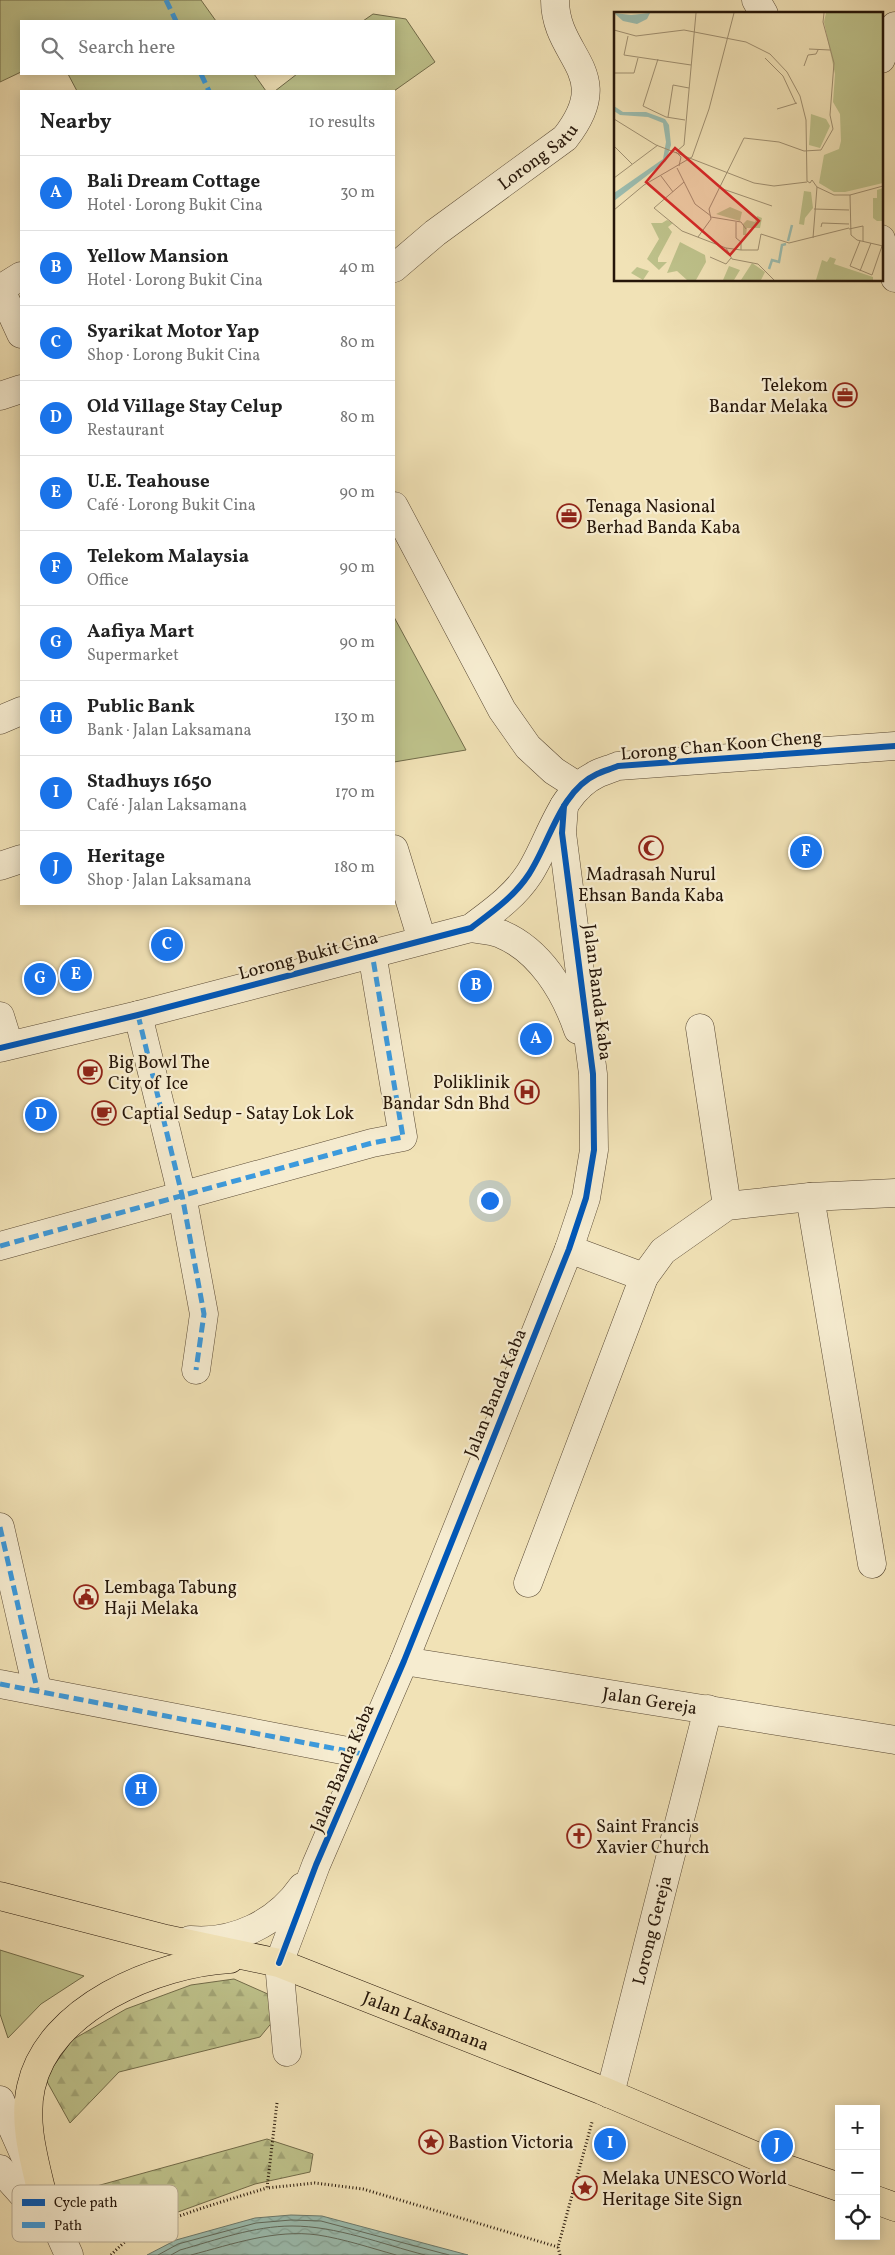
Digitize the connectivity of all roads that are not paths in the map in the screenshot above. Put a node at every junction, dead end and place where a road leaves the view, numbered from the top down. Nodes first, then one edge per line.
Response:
1 (555, 0) edge
2 (756, 0) edge
3 (763, 12) edge
4 (895, 26) edge
5 (882, 57) edge
6 (882, 242) edge
7 (395, 267) edge
8 (20, 277) edge
9 (895, 278) edge
10 (0, 288) edge
11 (20, 332) edge
12 (20, 389) edge
13 (0, 396) edge
14 (395, 508) edge
15 (20, 711) edge
16 (0, 720) edge
17 (895, 746) edge
18 (572, 797) junction
19 (395, 852) edge
20 (20, 859) edge
21 (0, 866) edge
22 (471, 928) junction
23 (422, 940) junction
24 (372, 953) junction
25 (138, 1015) junction
26 (0, 1016) edge
27 (700, 1028) dead end
28 (5, 1046) edge
29 (593, 1074) junction
30 (895, 1193) edge
31 (182, 1195) junction
32 (810, 1197) junction
33 (727, 1206) junction
34 (0, 1246) edge
35 (569, 1249) junction
36 (644, 1277) junction
37 (196, 1370) dead end
38 (0, 1528) edge
39 (872, 1564) dead end
40 (528, 1583) dead end
41 (404, 1661) junction
42 (0, 1684) edge
43 (37, 1689) junction
44 (708, 1709) junction
45 (895, 1740) edge
46 (363, 1754) junction
47 (316, 1865) junction
48 (0, 1896) edge
49 (166, 1939) junction
50 (270, 1961) junction
51 (287, 2052) dead end
52 (605, 2092) junction
53 (0, 2100) edge
54 (0, 2169) edge
55 (15, 2185) edge
56 (38, 2185) edge
57 (40, 2185) edge
58 (835, 2186) edge
59 (880, 2201) edge
60 (895, 2206) edge
61 (61, 2242) edge
62 (64, 2242) edge
63 (69, 2254) edge

1 - 7 street, Lorong Satu
2 - 3 street
4 - 5 street
6 - 9 street
8 - 10 street
10 - 11 street
12 - 13 street
14 - 18 street
15 - 16 street
17 - 18 street, Lorong Chan Koon Cheng
18 - 22 street, Lorong Bukit Cina
18 - 29 street, Jalan Banda Kaba
19 - 23 street
20 - 21 street
22 - 23 street, Lorong Bukit Cina
22 - 29 street, Lorong Bukit Cina
23 - 24 street, Lorong Bukit Cina
24 - 25 street, Lorong Bukit Cina
24 - 31 street
25 - 28 street, Lorong Bukit Cina
25 - 31 street
26 - 28 street
27 - 33 street
29 - 35 street, Jalan Banda Kaba
30 - 32 street
31 - 34 street
31 - 37 street
32 - 33 street
32 - 39 street
33 - 36 street
35 - 36 street
35 - 41 street, Jalan Banda Kaba
36 - 40 street
38 - 43 street
41 - 44 street, Jalan Gereja
41 - 46 street, Jalan Banda Kaba
42 - 43 street
43 - 46 street
44 - 45 street, Jalan Gereja
44 - 52 street, Lorong Gereja
46 - 47 street, Jalan Banda Kaba
47 - 49 street, Jalan Banda Kaba
47 - 50 street, Jalan Banda Kaba
48 - 49 main road, Jalan Laksamana
49 - 50 main road, Jalan Laksamana
50 - 51 street
50 - 52 main road, Jalan Laksamana
50 - 57 main road
52 - 58 main road, Jalan Laksamana
53 - 56 street
54 - 55 street
59 - 60 main road
61 - 63 street
62 - 63 street

